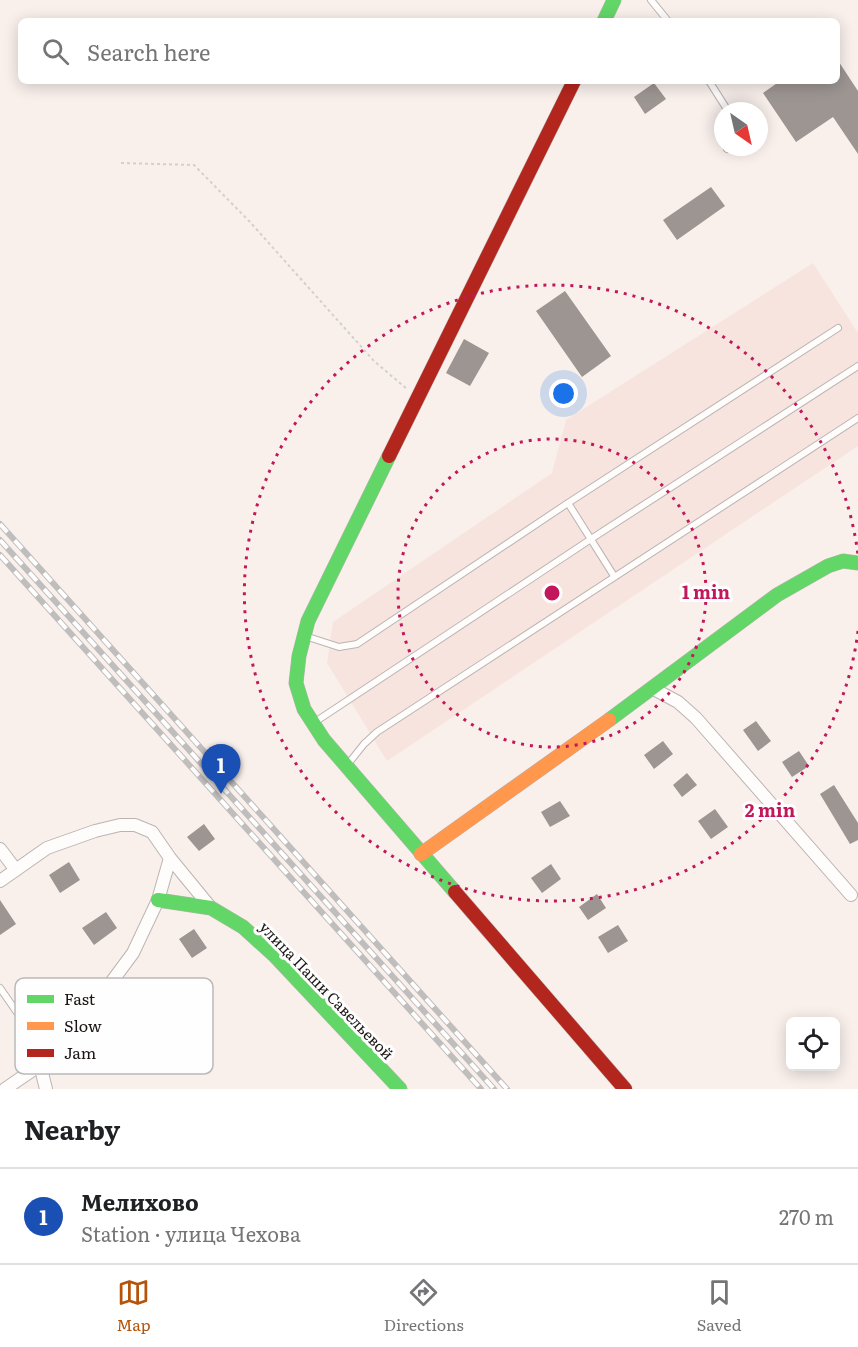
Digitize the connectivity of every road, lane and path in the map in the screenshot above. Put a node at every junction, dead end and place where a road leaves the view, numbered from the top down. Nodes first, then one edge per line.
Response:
1 (614, 0) edge
2 (651, 0) edge
3 (605, 18) edge
4 (666, 18) edge
5 (572, 84) edge
6 (711, 84) edge
7 (722, 102) edge
8 (121, 163) dead end
9 (838, 328) dead end
10 (858, 366) edge
11 (418, 399) junction
12 (858, 418) edge
13 (568, 503) junction
14 (591, 539) junction
15 (858, 563) edge
16 (614, 576) junction
17 (304, 636) junction
18 (652, 688) junction
19 (312, 724) junction
20 (346, 766) junction
21 (0, 849) edge
22 (421, 854) junction
23 (170, 858) junction
24 (16, 870) junction
25 (0, 881) edge
26 (851, 895) dead end
27 (158, 900) junction
28 (211, 908) junction
29 (114, 978) edge
30 (0, 988) edge
31 (15, 1013) edge
32 (26, 1074) edge
33 (45, 1074) edge
34 (5, 1089) edge
35 (46, 1089) edge
36 (400, 1089) edge
37 (625, 1089) edge

1 - 3 street
2 - 4 lane
5 - 11 street
6 - 7 lane
8 - 11 path
9 - 13 lane
10 - 14 lane
11 - 17 street
12 - 16 lane
13 - 14 lane
13 - 17 lane
14 - 16 lane
14 - 19 lane
15 - 18 street
16 - 20 lane
17 - 19 street
18 - 22 street
18 - 26 street
19 - 20 street
20 - 22 street
21 - 24 street
22 - 37 street
23 - 24 street
23 - 27 street
23 - 28 street
24 - 25 street
27 - 28 street, улица Паши Савельевой
27 - 29 street
28 - 36 street, улица Паши Савельевой
30 - 31 lane
32 - 34 street
33 - 35 street

